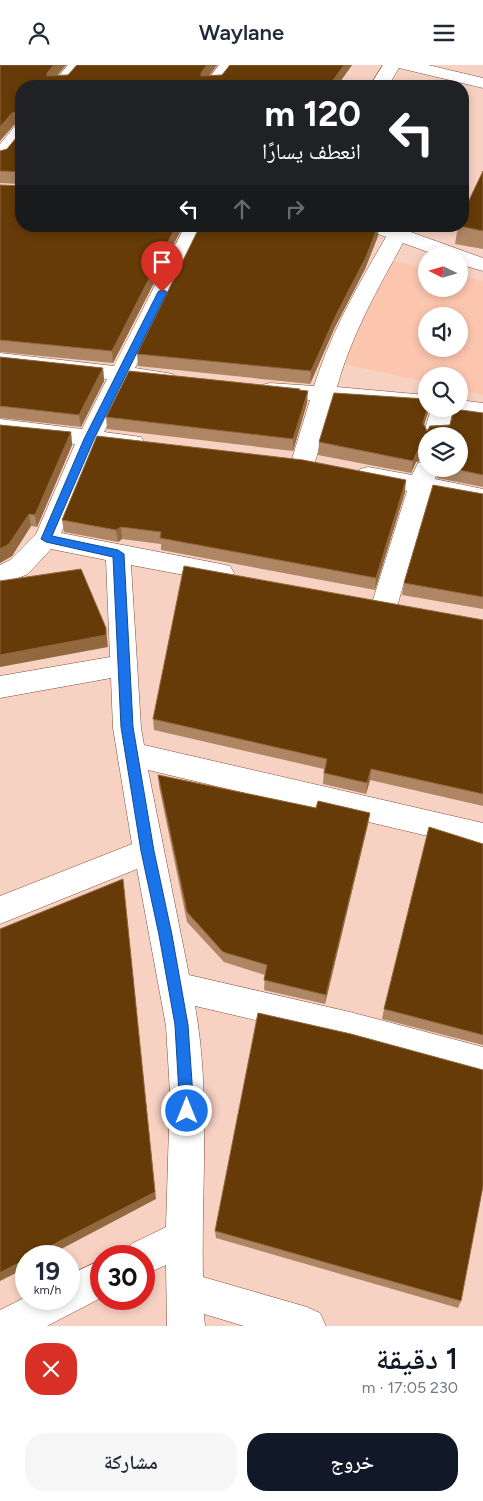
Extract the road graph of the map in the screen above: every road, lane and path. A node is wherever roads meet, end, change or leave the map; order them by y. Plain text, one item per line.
1 (77, 65) edge
2 (228, 65) edge
3 (392, 65) edge
4 (405, 65) edge
5 (64, 80) edge
6 (217, 80) edge
7 (383, 80) edge
8 (483, 83) edge
9 (15, 138) edge
10 (0, 156) edge
11 (192, 232) edge
12 (390, 232) edge
13 (397, 235) junction
14 (430, 247) edge
15 (468, 260) edge
16 (483, 265) edge
17 (0, 359) edge
18 (122, 375) junction
19 (188, 381) edge
20 (253, 388) edge
21 (324, 393) junction
22 (418, 401) edge
23 (468, 409) edge
24 (483, 411) edge
25 (0, 427) edge
26 (89, 439) junction
27 (157, 446) edge
28 (303, 462) edge
29 (349, 471) edge
30 (418, 477) edge
31 (424, 477) edge
32 (483, 497) edge
33 (46, 539) junction
34 (118, 554) junction
35 (0, 576) edge
36 (242, 577) edge
37 (385, 603) edge
38 (124, 665) junction
39 (0, 687) edge
40 (131, 754) junction
41 (483, 835) edge
42 (148, 851) junction
43 (0, 910) edge
44 (175, 987) junction
45 (483, 1063) edge
46 (184, 1237) junction
47 (155, 1252) edge
48 (185, 1290) junction
49 (39, 1310) edge
50 (7, 1326) edge
51 (186, 1326) edge
52 (308, 1326) edge

1 - 5 street
2 - 6 street
3 - 7 street
4 - 8 street
9 - 10 street
11 - 18 street
12 - 13 street
13 - 14 street
13 - 21 street
15 - 16 street
17 - 18 street
18 - 19 street
18 - 26 street
20 - 21 street
21 - 22 street
21 - 28 street
23 - 24 street
25 - 26 street
26 - 27 street
26 - 33 street
29 - 30 street
31 - 32 street
31 - 37 street
33 - 34 street
33 - 35 street
34 - 36 street
34 - 38 street
38 - 39 street
38 - 40 street
40 - 41 street
40 - 42 street
42 - 43 street
42 - 44 street
44 - 45 street
44 - 46 street
46 - 47 street
46 - 48 street
48 - 51 street
48 - 52 street
49 - 50 street

